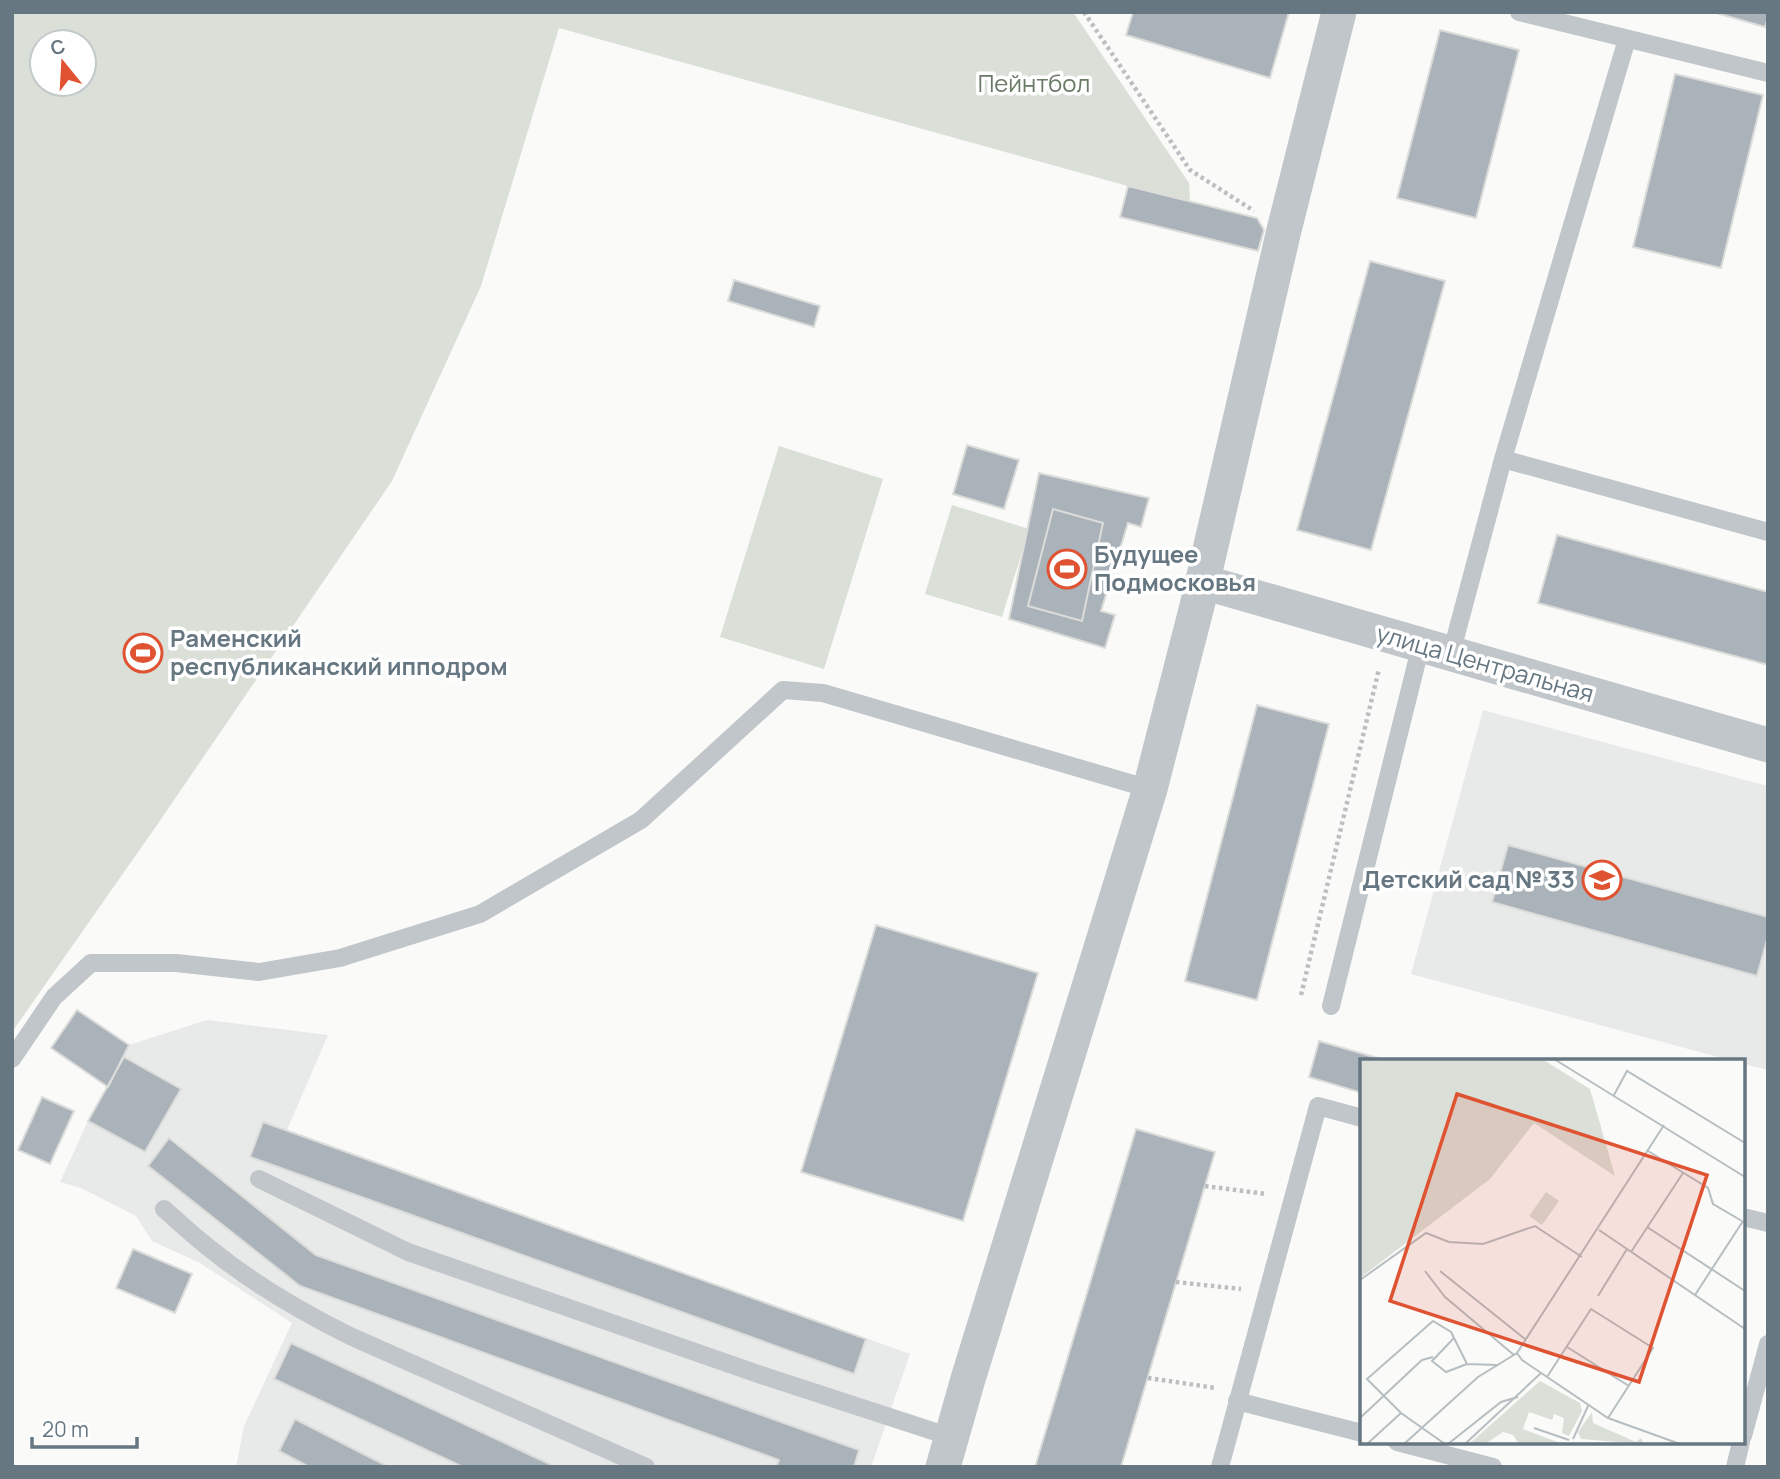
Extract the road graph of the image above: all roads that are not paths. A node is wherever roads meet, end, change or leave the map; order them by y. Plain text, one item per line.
1 (1339, 12) edge
2 (1519, 12) edge
3 (1627, 39) junction
4 (1768, 73) edge
5 (1503, 459) junction
6 (1768, 532) edge
7 (1203, 583) junction
8 (1436, 649) junction
9 (1768, 745) edge
10 (1150, 789) junction
11 (1331, 1006) dead end
12 (12, 1059) edge
13 (1360, 1117) edge
14 (259, 1179) dead end
15 (164, 1209) dead end
16 (1745, 1217) edge
17 (1768, 1223) edge
18 (1768, 1344) edge
19 (1237, 1401) junction
20 (1745, 1429) edge
21 (1360, 1432) edge
22 (1405, 1444) edge
23 (1741, 1444) edge
24 (947, 1452) edge
25 (646, 1467) edge
26 (1220, 1467) edge
27 (1493, 1467) edge
28 (1735, 1467) edge

1 - 7 street
2 - 3 lane
3 - 4 lane
3 - 5 lane
5 - 6 lane
5 - 8 lane
7 - 8 street, улица Центральная
7 - 10 street
8 - 9 street, улица Центральная
8 - 11 lane
10 - 12 lane
10 - 24 street
13 - 19 lane
14 - 24 lane
15 - 25 lane
16 - 17 lane
18 - 20 lane
19 - 21 lane
19 - 26 lane
22 - 27 lane
23 - 28 lane

